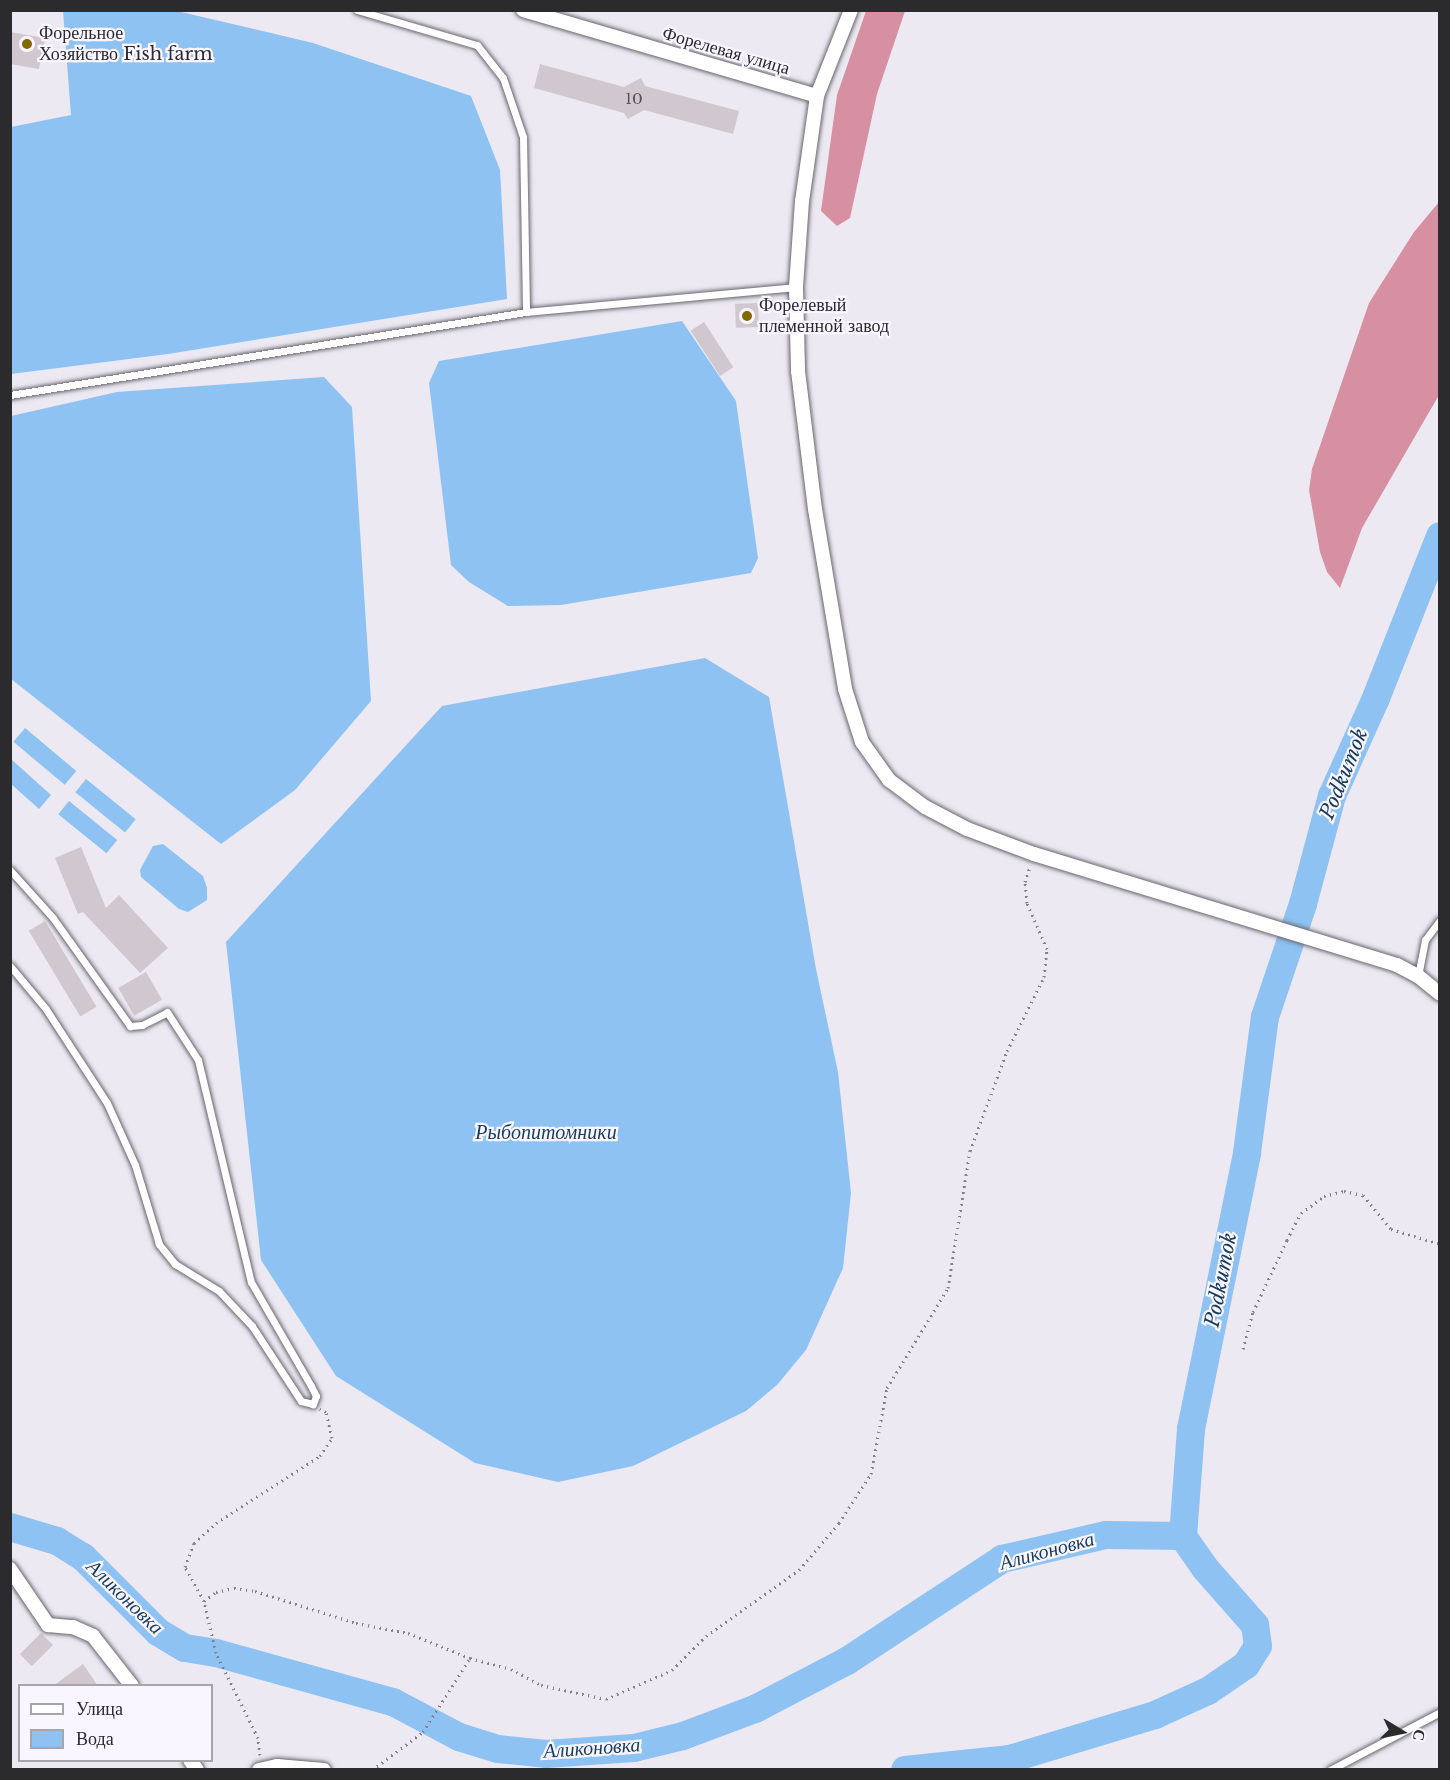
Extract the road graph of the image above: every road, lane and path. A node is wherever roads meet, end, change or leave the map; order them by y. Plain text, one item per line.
1 (357, 10) edge
2 (523, 10) edge
3 (851, 10) edge
4 (817, 96) junction
5 (796, 287) junction
6 (526, 312) junction
7 (10, 395) edge
8 (1034, 854) junction
9 (10, 870) edge
10 (1440, 920) edge
11 (10, 966) edge
12 (1418, 976) junction
13 (1440, 994) edge
14 (1440, 1244) edge
15 (1243, 1349) dead end
16 (313, 1404) junction
17 (10, 1569) edge
18 (204, 1601) junction
19 (470, 1658) junction
20 (130, 1684) edge
21 (1440, 1712) edge
22 (261, 1769) edge
23 (324, 1770) edge
24 (372, 1770) edge
25 (1330, 1770) edge

1 - 6 lane
2 - 4 street, Форелевая улица
3 - 4 street
4 - 5 street
5 - 6 lane
5 - 8 street
6 - 7 lane
8 - 12 street
8 - 19 path
9 - 16 lane
10 - 12 lane
11 - 16 lane
12 - 13 street
14 - 15 path
16 - 18 path
17 - 20 street
18 - 19 path
18 - 22 path
19 - 24 path
21 - 25 lane
22 - 23 street

